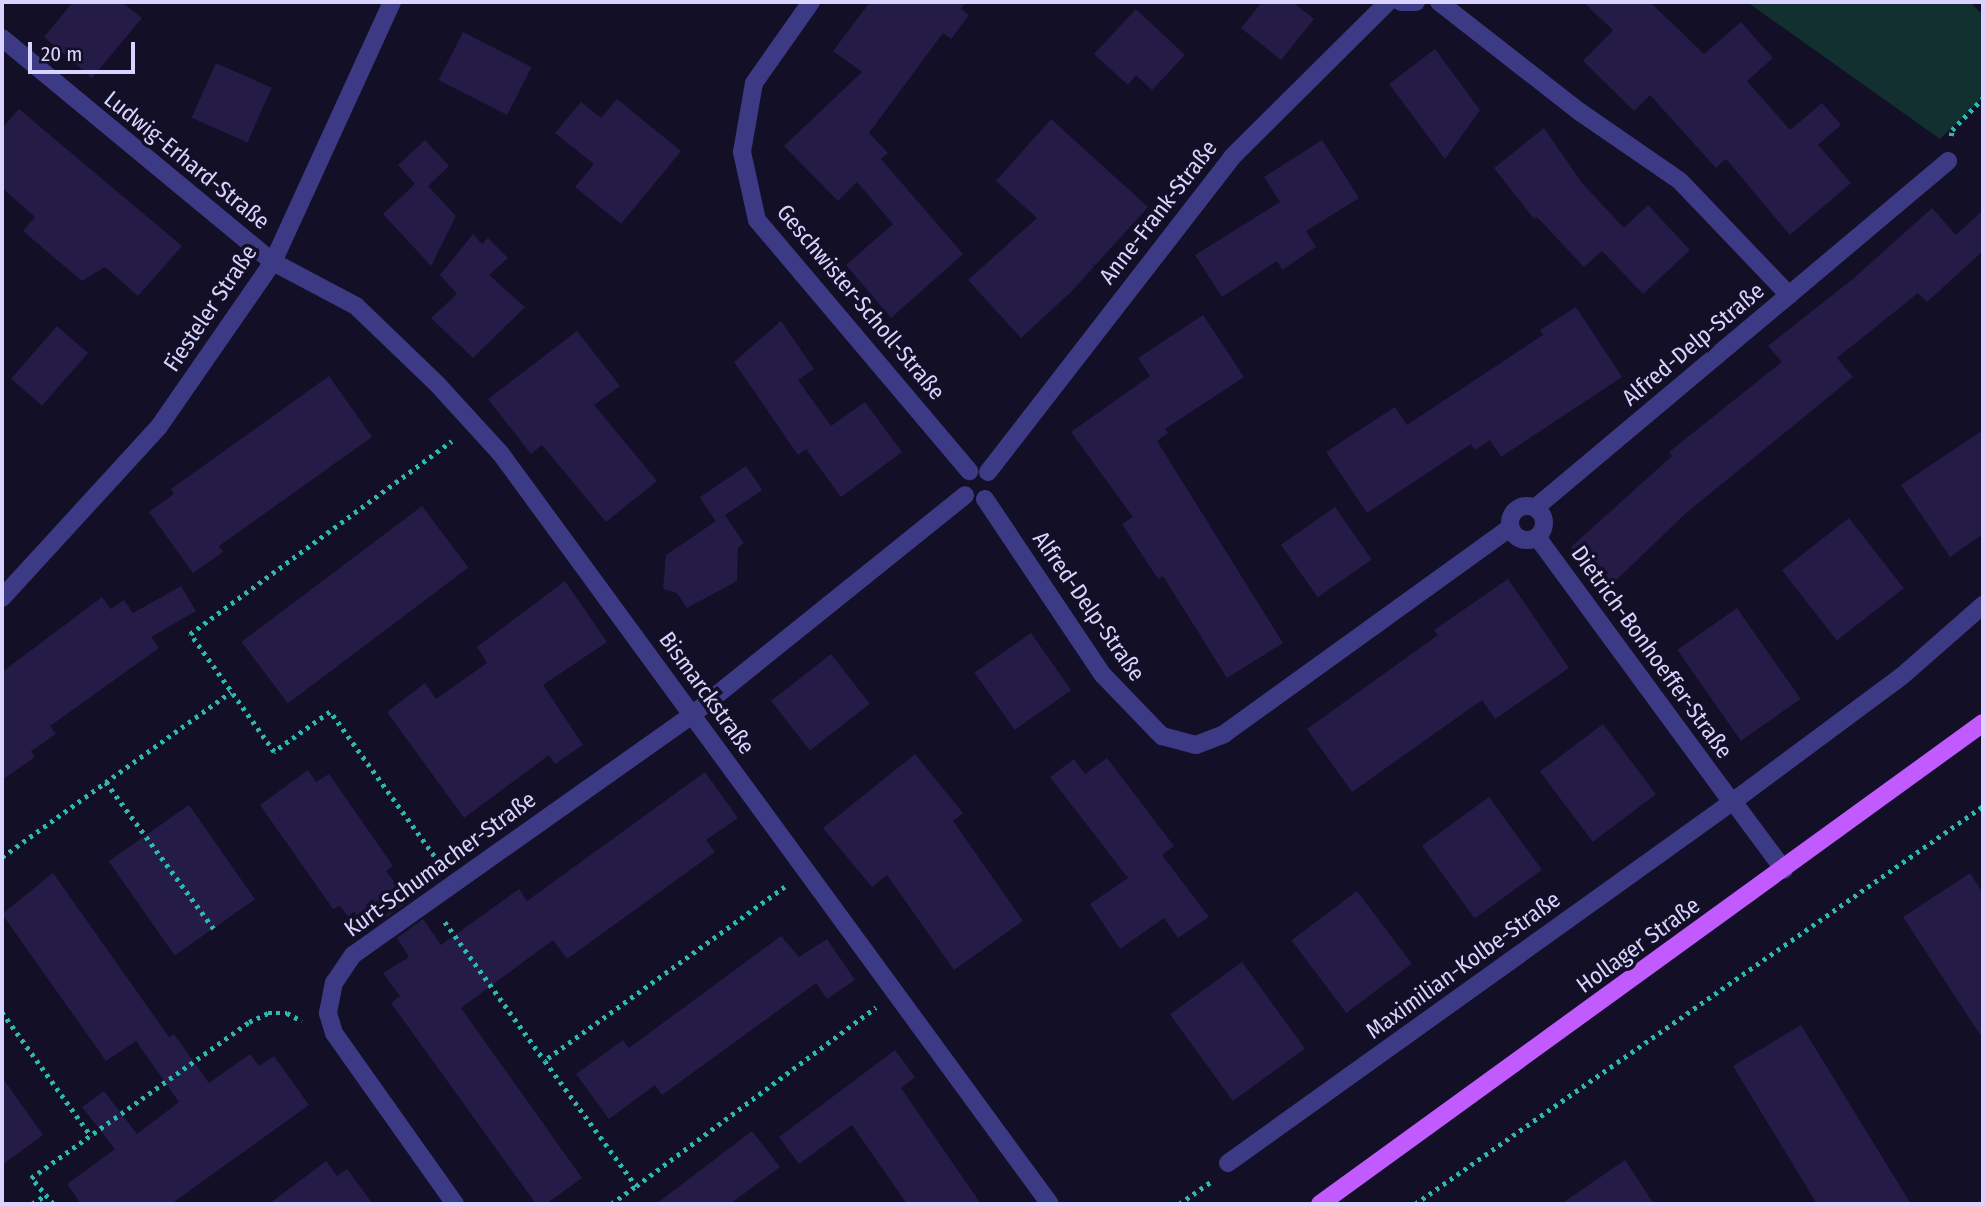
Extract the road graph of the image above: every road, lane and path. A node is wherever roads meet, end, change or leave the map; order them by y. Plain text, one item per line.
1 (392, 2) edge
2 (811, 2) edge
3 (1388, 2) edge
4 (1401, 2) edge
5 (1416, 2) edge
6 (1439, 2) edge
7 (3, 42) edge
8 (1983, 98) edge
9 (1948, 161) joint
10 (273, 262) junction
11 (1789, 295) junction
12 (475, 425) junction
13 (978, 471) junction
14 (965, 495) junction
15 (985, 499) junction
16 (1535, 508) junction
17 (1510, 528) junction
18 (1537, 537) junction
19 (2, 598) edge
20 (1983, 605) edge
21 (231, 692) junction
22 (693, 714) junction
23 (1983, 723) edge
24 (106, 782) junction
25 (1732, 802) junction
26 (1983, 806) edge
27 (2, 857) edge
28 (1784, 870) junction
29 (806, 871) junction
30 (454, 884) junction
31 (429, 901) junction
32 (214, 929) dead end
33 (895, 994) junction
34 (2, 1012) edge
35 (334, 1033) junction
36 (545, 1061) junction
37 (91, 1136) junction
38 (1228, 1163) joint
39 (636, 1185) junction
40 (46, 1195) junction
41 (32, 1204) edge
42 (53, 1204) edge
43 (455, 1204) edge
44 (611, 1204) edge
45 (1051, 1204) edge
46 (1179, 1204) edge
47 (1320, 1204) edge
48 (1415, 1204) edge

1 - 10 street, Fiesteler Straße
2 - 13 street, Geschwister-Scholl-Straße
3 - 13 street, Anne-Frank-Straße
4 - 5 street
6 - 11 street, Alfred-Delp-Straße
7 - 10 street, Ludwig-Erhard-Straße
8 - 9 path
9 - 11 street
10 - 12 street, Bismarckstraße
10 - 19 street, Fiesteler Straße
11 - 16 street, Alfred-Delp-Straße
12 - 21 path
12 - 22 street, Bismarckstraße
13 - 14 street, Anne-Frank-Straße
13 - 15 street
14 - 15 street
14 - 22 street
15 - 17 street, Alfred-Delp-Straße
16 - 17 street, Alfred-Delp-Straße
16 - 18 street
17 - 18 street
18 - 25 street, Dietrich-Bonhoeffer-Straße
20 - 25 street, Maximilian-Kolbe-Straße
21 - 24 path
21 - 30 path
22 - 29 street, Bismarckstraße
22 - 30 street, Kurt-Schumacher-Straße
23 - 28 main road, Hollager Straße
24 - 27 path
24 - 32 path
25 - 28 street, Dietrich-Bonhoeffer-Straße
25 - 38 street, Maximilian-Kolbe-Straße
26 - 48 path
28 - 47 main road, Hollager Straße
29 - 33 street, Bismarckstraße
29 - 36 path
30 - 31 street, Kurt-Schumacher-Straße
31 - 35 street, Kurt-Schumacher-Straße
31 - 36 path
33 - 39 path
33 - 45 street, Bismarckstraße
34 - 37 path
35 - 37 path
35 - 43 street, Kurt-Schumacher-Straße
36 - 39 path
37 - 40 path
38 - 46 path
39 - 44 path
40 - 41 path
40 - 42 path

